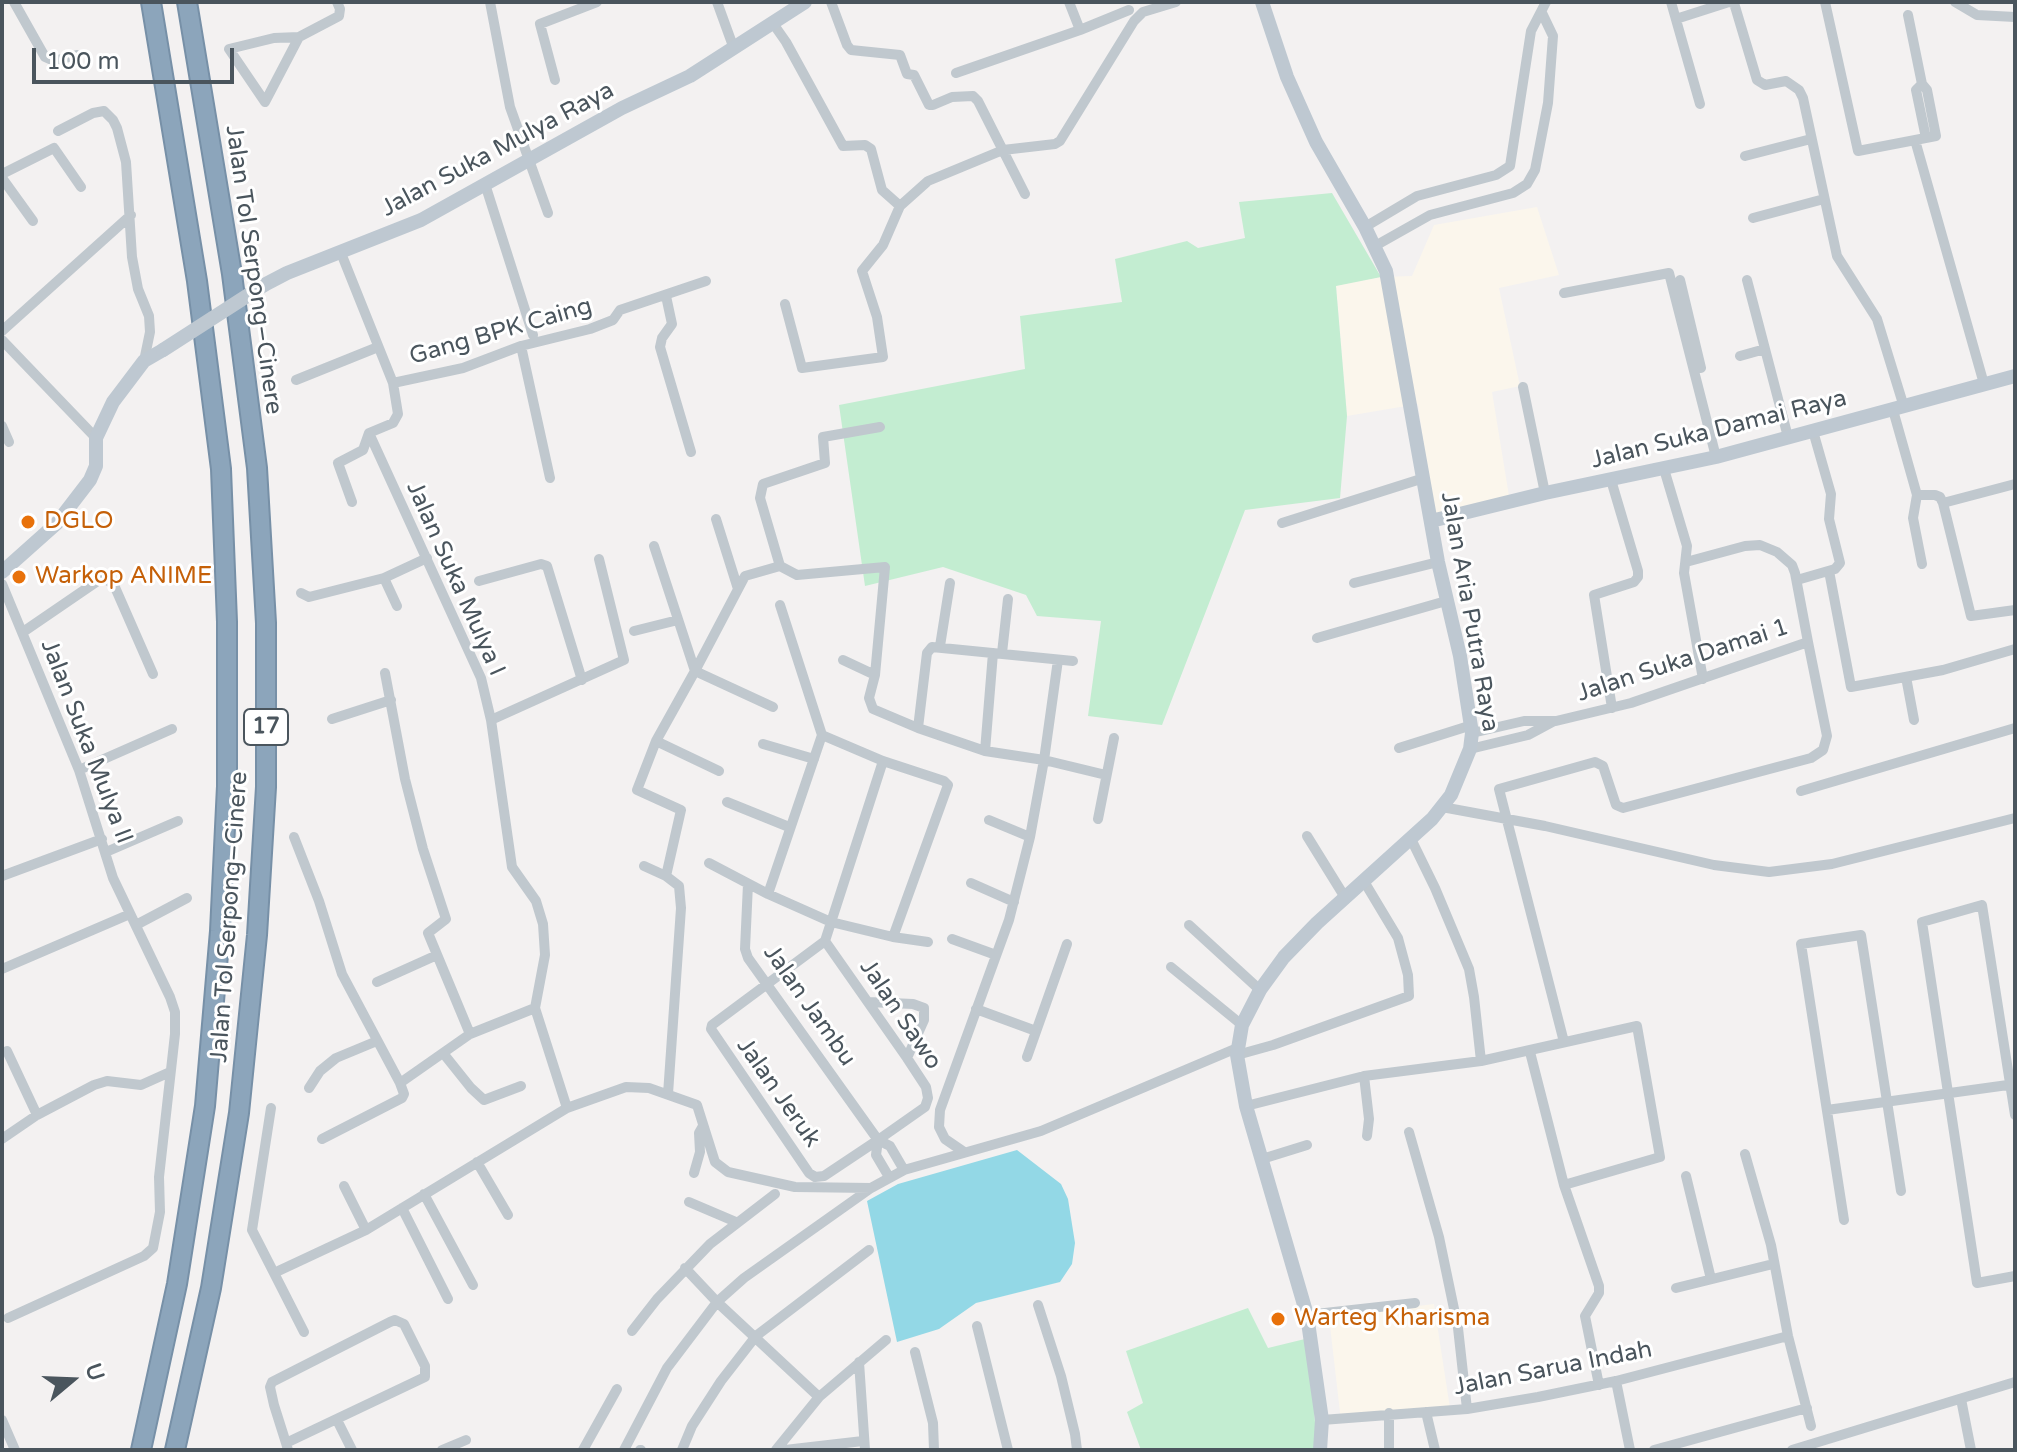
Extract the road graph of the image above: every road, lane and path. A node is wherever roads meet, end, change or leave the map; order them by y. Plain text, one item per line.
1 (14, 2) edge
2 (151, 2) edge
3 (187, 2) edge
4 (337, 2) edge
5 (490, 2) edge
6 (597, 2) edge
7 (717, 2) edge
8 (805, 2) edge
9 (831, 2) edge
10 (1069, 2) edge
11 (1176, 2) edge
12 (1262, 2) edge
13 (1671, 2) edge
14 (1825, 2) edge
15 (1960, 3) edge
16 (1544, 7) edge
17 (1129, 10) dead end
18 (1908, 15) dead end
19 (2015, 17) edge
20 (1676, 19) junction
21 (772, 22) junction
22 (1080, 30) junction
23 (299, 37) junction
24 (733, 46) junction
25 (77, 55) dead end
26 (956, 73) dead end
27 (555, 80) dead end
28 (1700, 104) dead end
29 (58, 131) dead end
30 (1925, 138) junction
31 (1811, 139) junction
32 (1003, 150) junction
33 (1745, 156) dead end
34 (529, 159) junction
35 (2, 176) edge
36 (485, 184) junction
37 (1461, 184) junction
38 (81, 187) dead end
39 (1025, 194) dead end
40 (1824, 199) junction
41 (1469, 205) junction
42 (900, 206) junction
43 (548, 213) dead end
44 (131, 215) junction
45 (1753, 218) dead end
46 (33, 221) dead end
47 (1365, 227) junction
48 (1375, 246) junction
49 (341, 253) junction
50 (1680, 280) dead end
51 (1747, 280) dead end
52 (706, 281) dead end
53 (1564, 293) dead end
54 (666, 296) junction
55 (785, 304) dead end
56 (2, 331) edge
57 (533, 335) dead end
58 (2, 340) edge
59 (521, 346) junction
60 (378, 347) junction
61 (1765, 349) junction
62 (1740, 356) dead end
63 (144, 361) junction
64 (2015, 376) edge
65 (296, 380) dead end
66 (393, 383) junction
67 (1984, 384) junction
68 (1523, 387) dead end
69 (1898, 408) junction
70 (2, 426) edge
71 (880, 427) dead end
72 (1813, 431) junction
73 (369, 433) junction
74 (1788, 437) junction
75 (96, 438) junction
76 (9, 442) dead end
77 (691, 452) dead end
78 (1719, 456) junction
79 (1664, 469) junction
80 (550, 478) dead end
81 (1424, 478) junction
82 (1611, 480) junction
83 (2015, 484) edge
84 (1545, 493) junction
85 (1917, 495) junction
86 (352, 502) dead end
87 (1943, 503) junction
88 (716, 519) dead end
89 (1431, 521) junction
90 (1282, 523) dead end
91 (654, 546) dead end
92 (427, 558) junction
93 (599, 559) dead end
94 (1438, 562) junction
95 (1686, 562) junction
96 (1922, 564) dead end
97 (780, 566) junction
98 (1829, 571) junction
99 (2, 572) edge
100 (384, 578) junction
101 (1797, 580) junction
102 (479, 581) dead end
103 (950, 583) dead end
104 (1354, 583) dead end
105 (2, 584) edge
106 (738, 589) junction
107 (301, 593) dead end
108 (1008, 599) dead end
109 (1446, 601) junction
110 (780, 605) dead end
111 (397, 606) dead end
112 (2015, 610) edge
113 (678, 620) junction
114 (634, 631) dead end
115 (23, 632) junction
116 (1317, 638) dead end
117 (1808, 642) junction
118 (940, 646) junction
119 (2015, 649) edge
120 (998, 653) junction
121 (843, 660) dead end
122 (1058, 660) junction
123 (1073, 661) dead end
124 (695, 671) junction
125 (385, 673) dead end
126 (153, 674) dead end
127 (875, 675) junction
128 (1906, 677) junction
129 (1703, 679) junction
130 (582, 680) junction
131 (391, 700) junction
132 (773, 707) dead end
133 (1612, 708) junction
134 (332, 719) dead end
135 (491, 720) junction
136 (1914, 720) dead end
137 (1556, 721) junction
138 (918, 728) junction
139 (2015, 728) edge
140 (172, 729) dead end
141 (1472, 729) junction
142 (822, 735) junction
143 (1114, 738) dead end
144 (656, 741) junction
145 (763, 744) dead end
146 (1399, 748) dead end
147 (1470, 749) junction
148 (985, 751) junction
149 (814, 759) junction
150 (1044, 760) junction
151 (883, 761) junction
152 (79, 770) junction
153 (719, 771) dead end
154 (1106, 775) junction
155 (1801, 791) dead end
156 (727, 802) dead end
157 (1442, 807) junction
158 (2015, 818) edge
159 (1098, 819) dead end
160 (1508, 819) junction
161 (989, 820) dead end
162 (178, 821) dead end
163 (789, 827) junction
164 (1307, 836) dead end
165 (294, 837) dead end
166 (1030, 837) junction
167 (102, 839) junction
168 (1411, 839) junction
169 (106, 852) junction
170 (709, 863) dead end
171 (644, 866) dead end
172 (2, 876) edge
173 (666, 876) junction
174 (971, 883) dead end
175 (1365, 883) junction
176 (748, 884) junction
177 (768, 894) junction
178 (187, 898) dead end
179 (1346, 899) junction
180 (1014, 902) junction
181 (130, 914) junction
182 (831, 922) junction
183 (136, 925) junction
184 (1189, 925) dead end
185 (893, 937) junction
186 (952, 939) dead end
187 (825, 941) junction
188 (928, 942) dead end
189 (1067, 944) dead end
190 (437, 955) junction
191 (996, 955) junction
192 (1171, 967) dead end
193 (2, 969) edge
194 (377, 982) dead end
195 (768, 985) junction
196 (1260, 990) junction
197 (868, 1002) junction
198 (535, 1008) junction
199 (976, 1009) junction
200 (1242, 1025) junction
201 (1036, 1031) junction
202 (470, 1034) junction
203 (377, 1041) junction
204 (1564, 1042) junction
205 (7, 1051) dead end
206 (1237, 1051) junction
207 (1530, 1052) junction
208 (443, 1053) junction
209 (1027, 1057) dead end
210 (907, 1058) junction
211 (1481, 1061) junction
212 (170, 1072) junction
213 (1364, 1076) junction
214 (400, 1083) junction
215 (2013, 1084) edge
216 (521, 1086) dead end
217 (309, 1088) dead end
218 (1948, 1093) junction
219 (668, 1094) junction
220 (1887, 1102) junction
221 (1246, 1106) junction
222 (271, 1108) dead end
223 (567, 1108) junction
224 (1827, 1110) junction
225 (37, 1115) junction
226 (2015, 1115) edge
227 (703, 1126) junction
228 (1409, 1132) dead end
229 (1367, 1136) dead end
230 (2, 1139) edge
231 (322, 1139) dead end
232 (878, 1140) junction
233 (1307, 1145) dead end
234 (964, 1152) junction
235 (1745, 1154) dead end
236 (1262, 1159) junction
237 (477, 1162) junction
238 (904, 1170) junction
239 (694, 1173) dead end
240 (1686, 1176) dead end
241 (889, 1177) junction
242 (1564, 1185) junction
243 (344, 1186) dead end
244 (871, 1188) junction
245 (1901, 1191) dead end
246 (424, 1194) junction
247 (775, 1194) dead end
248 (689, 1202) dead end
249 (402, 1208) junction
250 (508, 1215) dead end
251 (1844, 1220) dead end
252 (736, 1222) junction
253 (366, 1230) junction
254 (869, 1250) dead end
255 (1773, 1264) junction
256 (685, 1268) junction
257 (274, 1273) junction
258 (2015, 1276) edge
259 (1711, 1279) junction
260 (473, 1285) dead end
261 (1676, 1288) dead end
262 (448, 1299) dead end
263 (717, 1302) junction
264 (1415, 1303) dead end
265 (1038, 1305) dead end
266 (1307, 1315) junction
267 (8, 1318) dead end
268 (977, 1326) dead end
269 (632, 1331) dead end
270 (304, 1332) dead end
271 (756, 1336) junction
272 (1788, 1336) junction
273 (886, 1340) dead end
274 (915, 1352) dead end
275 (859, 1362) junction
276 (1616, 1381) junction
277 (2015, 1382) edge
278 (1599, 1385) junction
279 (617, 1389) dead end
280 (819, 1397) junction
281 (1961, 1399) junction
282 (1807, 1408) junction
283 (1467, 1409) junction
284 (1426, 1412) junction
285 (1389, 1413) junction
286 (2, 1420) edge
287 (337, 1420) junction
288 (1322, 1420) junction
289 (1811, 1426) dead end
290 (466, 1440) dead end
291 (864, 1445) edge
292 (287, 1447) edge
293 (15, 1450) edge
294 (141, 1450) edge
295 (175, 1450) edge
296 (352, 1450) edge
297 (442, 1450) edge
298 (583, 1450) edge
299 (624, 1450) edge
300 (682, 1450) edge
301 (776, 1450) edge
302 (785, 1450) edge
303 (934, 1450) edge
304 (1008, 1450) edge
305 (1077, 1450) edge
306 (1320, 1450) edge
307 (1389, 1450) edge
308 (1435, 1450) edge
309 (1630, 1450) edge
310 (1654, 1450) edge
311 (1792, 1450) edge
312 (1971, 1450) edge

1 - 25 street
2 - 294 highway, Jalan Tol Serpong–Cinere / 17
3 - 295 highway, Jalan Tol Serpong–Cinere / 17
4 - 23 street
5 - 34 street
6 - 27 street
7 - 24 street
8 - 21 street, Jalan Suka Mulya Raya
9 - 32 street
10 - 22 street
11 - 32 street
12 - 47 street, Jalan Aria Putra Raya
13 - 20 street
14 - 30 street
15 - 19 street
16 - 37 street
16 - 41 street
17 - 22 street
18 - 30 street
20 - 28 street
20 - 31 street
21 - 24 street, Jalan Suka Mulya Raya
21 - 42 street
22 - 26 street
23 - 23 street
24 - 34 street, Jalan Suka Mulya Raya
29 - 44 street
30 - 67 street
31 - 33 street
31 - 40 street
32 - 39 street
32 - 42 street
34 - 36 street, Jalan Suka Mulya Raya
34 - 43 street
35 - 38 street
35 - 46 street
36 - 49 street, Jalan Suka Mulya Raya
36 - 57 street
37 - 41 street
37 - 47 street
40 - 45 street
40 - 69 street
41 - 48 street
42 - 55 street
44 - 56 street
44 - 63 street
47 - 48 street, Jalan Aria Putra Raya
48 - 81 street, Jalan Aria Putra Raya
49 - 60 street
49 - 63 street, Jalan Suka Mulya Raya, bridge
50 - 78 street
51 - 61 street
52 - 54 street, Gang BPK Caing
53 - 78 street
54 - 59 street, Gang BPK Caing
54 - 77 street
58 - 75 street
59 - 66 street, Gang BPK Caing
59 - 80 street
60 - 65 street
60 - 66 street
61 - 62 street
61 - 74 street
63 - 75 street, Jalan Suka Mulya Raya
64 - 67 street, Jalan Suka Damai Raya
66 - 73 street
67 - 69 street, Jalan Suka Damai Raya
68 - 84 street
69 - 72 street, Jalan Suka Damai Raya
69 - 85 street
70 - 76 street
71 - 97 street
72 - 74 street, Jalan Suka Damai Raya
72 - 98 street
73 - 86 street
73 - 92 street, Jalan Suka Mulya I
74 - 78 street, Jalan Suka Damai Raya
75 - 99 street, Jalan Suka Mulya Raya
78 - 79 street, Jalan Suka Damai Raya
79 - 82 street, Jalan Suka Damai Raya
79 - 95 street
81 - 89 street, Jalan Aria Putra Raya
81 - 90 street
82 - 84 street, Jalan Suka Damai Raya
82 - 133 street
83 - 87 street
84 - 89 street, Jalan Suka Damai Raya
85 - 87 street
85 - 96 street
87 - 112 street
88 - 106 street
89 - 94 street, Jalan Aria Putra Raya
91 - 113 street
92 - 100 street
92 - 135 street, Jalan Suka Mulya I
93 - 130 street
94 - 104 street
94 - 109 street, Jalan Aria Putra Raya
95 - 101 street
95 - 129 street
97 - 106 street
97 - 127 street
98 - 101 street
98 - 128 street
100 - 107 street
100 - 111 street
101 - 117 street, Jalan Suka Damai 1
102 - 130 street
103 - 118 street
105 - 115 street, Jalan Suka Mulya II
106 - 124 street
108 - 120 street
109 - 116 street
109 - 141 street, Jalan Aria Putra Raya
110 - 142 street
113 - 114 street
113 - 124 street
115 - 126 street
115 - 152 street, Jalan Suka Mulya II
117 - 129 street, Jalan Suka Damai 1
117 - 160 street
118 - 120 street
118 - 138 street
119 - 128 street
120 - 122 street
120 - 148 street
121 - 127 street
122 - 123 street
122 - 150 street
124 - 132 street
124 - 144 street
125 - 131 street
127 - 138 street
128 - 136 street
129 - 133 street, Jalan Suka Damai 1
130 - 135 street
131 - 134 street
131 - 190 street
133 - 137 street, Jalan Suka Damai 1
135 - 198 street, Jalan Suka Mulya I
137 - 141 street, Jalan Suka Damai 1
137 - 147 street, Jalan Suka Damai 1
138 - 148 street
139 - 155 street
140 - 152 street
141 - 146 street, Jalan Suka Damai 1
141 - 147 street, Jalan Aria Putra Raya
142 - 149 street
142 - 151 street
143 - 154 street
144 - 153 street
144 - 173 street
145 - 149 street
147 - 157 street, Jalan Aria Putra Raya
148 - 150 street
149 - 163 street
150 - 154 street
150 - 166 street
151 - 182 street
151 - 185 street
152 - 167 street, Jalan Suka Mulya II
154 - 159 street
156 - 163 street
157 - 160 street
157 - 168 street, Jalan Aria Putra Raya
158 - 160 street
160 - 204 street
161 - 166 street
162 - 169 street
163 - 177 street
164 - 179 street
165 - 203 street
166 - 180 street
167 - 169 street, Jalan Suka Mulya II
167 - 172 street
168 - 175 street, Jalan Aria Putra Raya
168 - 211 street
169 - 181 street, Jalan Suka Mulya II
170 - 176 street
171 - 173 street
173 - 219 street
174 - 180 street
175 - 179 street, Jalan Aria Putra Raya
175 - 206 street
176 - 177 street
176 - 195 street, Jalan Jambu
177 - 182 street
178 - 183 street
179 - 196 street, Jalan Aria Putra Raya
180 - 191 street
181 - 183 street, Jalan Suka Mulya II
181 - 193 street
182 - 185 street
182 - 187 street
183 - 212 street, Jalan Suka Mulya II
184 - 196 street
185 - 188 street
186 - 191 street
187 - 195 street
187 - 197 street, Jalan Sawo
189 - 201 street
190 - 194 street
190 - 202 street
191 - 199 street
192 - 200 street
195 - 232 street, Jalan Jambu
195 - 232 street, Jalan Jeruk
196 - 200 street, Jalan Aria Putra Raya
197 - 210 street, Jalan Sawo
197 - 210 street
198 - 202 street
198 - 223 street, Jalan Suka Mulya I
199 - 201 street
199 - 234 street
200 - 206 street, Jalan Aria Putra Raya
201 - 209 street
202 - 208 street
203 - 214 street
203 - 217 street
204 - 207 street
204 - 242 street
205 - 225 street
206 - 221 street, Jalan Aria Putra Raya
206 - 234 street
207 - 211 street
207 - 242 street
208 - 214 street
208 - 216 street
210 - 232 street, Jalan Sawo
211 - 213 street
212 - 225 street
212 - 267 street, Jalan Suka Mulya II
213 - 221 street
213 - 229 street
214 - 231 street
215 - 218 street
215 - 218 street
215 - 226 street
218 - 220 street
218 - 258 street
219 - 223 street
219 - 227 street
220 - 224 street
220 - 224 street
220 - 245 street
221 - 236 street, Jalan Aria Putra Raya
222 - 257 street
223 - 237 street
224 - 251 street
225 - 230 street
227 - 239 street
227 - 244 street
228 - 283 street
232 - 238 street, Jalan Jambu
232 - 241 street, Jalan Jambu
233 - 236 street
234 - 238 street
235 - 255 street
236 - 266 street, Jalan Aria Putra Raya
237 - 246 street
237 - 250 street
238 - 241 street
240 - 259 street
241 - 244 street
242 - 278 street
243 - 253 street
244 - 263 street
246 - 249 street
246 - 260 street
247 - 252 street
248 - 252 street
249 - 253 street
249 - 262 street
252 - 256 street
253 - 257 street
254 - 271 street
255 - 259 street
255 - 272 street
256 - 263 street
256 - 269 street
257 - 270 street
259 - 261 street
263 - 271 street
263 - 299 street
264 - 266 street
265 - 305 street
266 - 288 street, Jalan Aria Putra Raya
268 - 304 street
271 - 280 street
271 - 300 street
272 - 276 street, Jalan Sarua Indah
272 - 282 street
273 - 275 street
274 - 303 street
275 - 280 street
275 - 291 street
276 - 278 street, Jalan Sarua Indah
276 - 309 street
277 - 281 street
278 - 283 street, Jalan Sarua Indah
279 - 298 street
280 - 301 street
281 - 311 street
281 - 312 street
282 - 289 street
282 - 310 street
283 - 284 street, Jalan Sarua Indah
284 - 285 street, Jalan Sarua Indah
284 - 308 street
285 - 288 street, Jalan Sarua Indah
285 - 307 street
286 - 293 street
287 - 292 street
287 - 292 street
287 - 296 street
288 - 306 street, Jalan Aria Putra Raya
290 - 297 street
291 - 302 street

